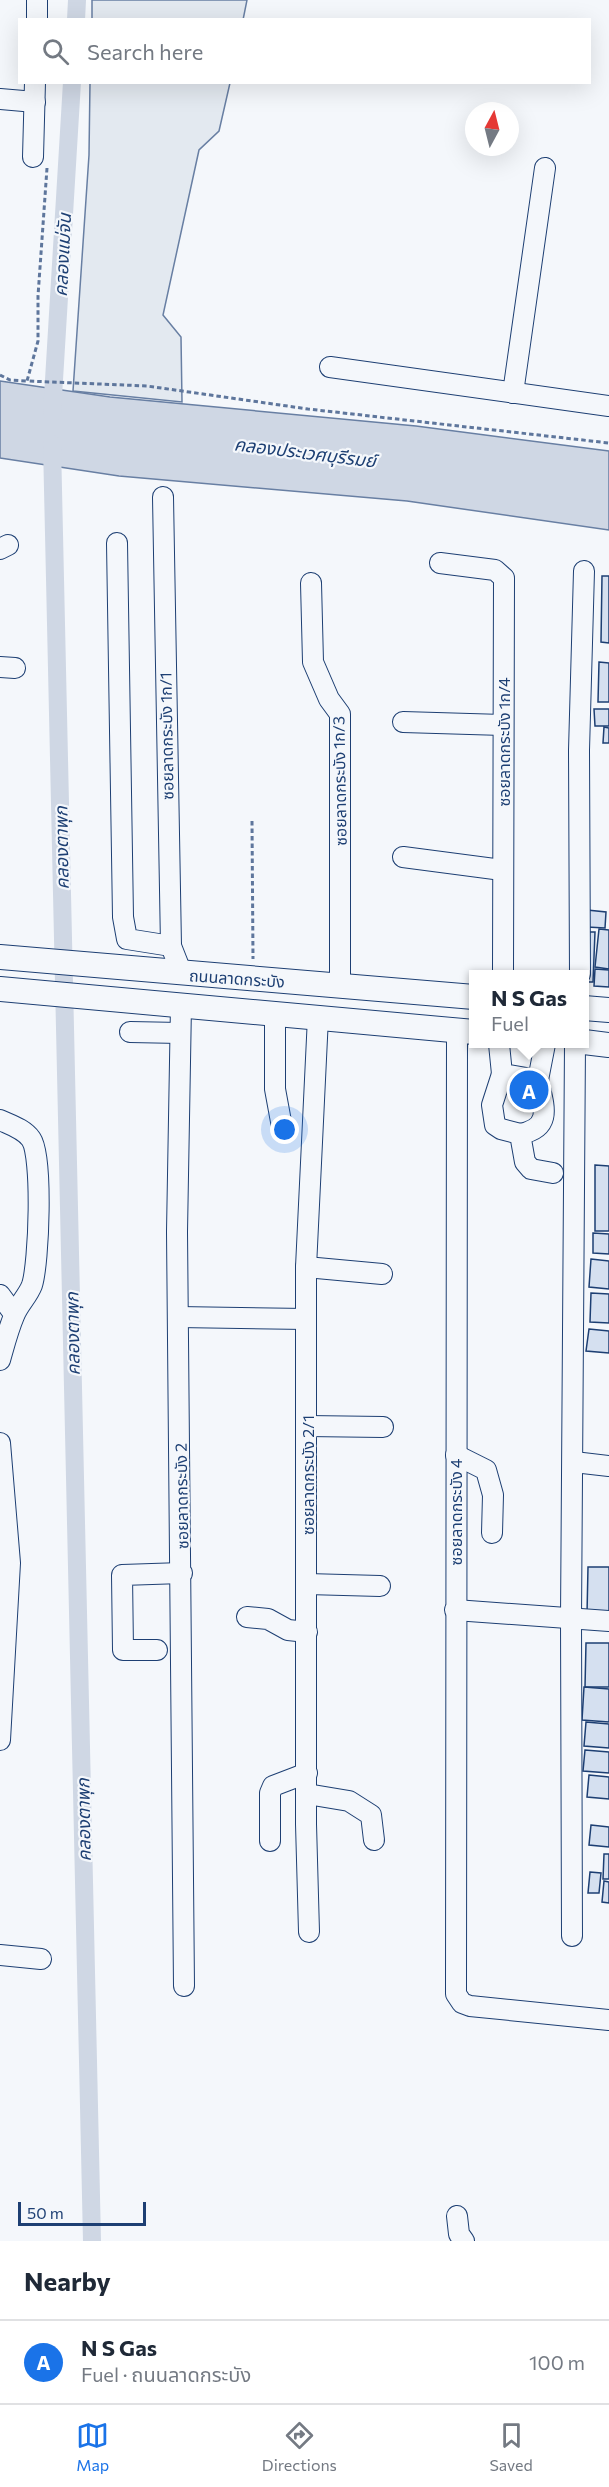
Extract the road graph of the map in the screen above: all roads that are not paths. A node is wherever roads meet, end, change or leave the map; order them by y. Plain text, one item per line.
1 (37, 0) edge
2 (37, 18) edge
3 (35, 92) edge
4 (0, 99) edge
5 (40, 159) road end
6 (545, 168) dead end
7 (330, 367) dead end
8 (513, 393) junction
9 (609, 406) edge
10 (163, 497) dead end
11 (117, 543) dead end
12 (440, 564) dead end
13 (584, 571) dead end
14 (311, 583) dead end
15 (403, 722) dead end
16 (503, 725) junction
17 (403, 857) dead end
18 (502, 870) junction
19 (171, 946) junction
20 (0, 957) edge
21 (503, 970) edge
22 (580, 970) edge
23 (172, 973) junction
24 (340, 986) junction
25 (1, 989) edge
26 (469, 997) edge
27 (181, 1005) junction
28 (589, 1008) edge
29 (609, 1010) edge
30 (275, 1013) junction
31 (318, 1017) junction
32 (465, 1031) edge
33 (130, 1032) dead end
34 (180, 1033) junction
35 (589, 1042) edge
36 (609, 1045) edge
37 (499, 1048) edge
38 (544, 1048) edge
39 (575, 1048) edge
40 (502, 1074) junction
41 (538, 1080) junction
42 (0, 1120) edge
43 (282, 1127) dead end
44 (520, 1134) junction
45 (553, 1173) dead end
46 (306, 1267) junction
47 (382, 1274) dead end
48 (0, 1295) edge
49 (14, 1314) junction
50 (178, 1317) junction
51 (306, 1319) junction
52 (0, 1360) edge
53 (307, 1426) junction
54 (383, 1427) dead end
55 (0, 1443) edge
56 (456, 1455) junction
57 (574, 1462) junction
58 (609, 1466) edge
59 (492, 1533) dead end
60 (182, 1573) junction
61 (307, 1584) junction
62 (380, 1586) dead end
63 (455, 1610) junction
64 (247, 1617) dead end
65 (571, 1618) junction
66 (609, 1621) edge
67 (307, 1632) junction
68 (156, 1650) dead end
69 (0, 1740) edge
70 (307, 1773) junction
71 (306, 1794) junction
72 (374, 1840) dead end
73 (270, 1841) dead end
74 (309, 1932) dead end
75 (572, 1936) dead end
76 (0, 1955) edge
77 (41, 1959) dead end
78 (184, 1986) dead end
79 (609, 2020) edge
80 (457, 2216) dead end
81 (464, 2241) edge

1 - 2 street
3 - 4 street
3 - 5 street
6 - 8 street
7 - 8 street
8 - 9 street
10 - 19 street, ซอยลาดกระบัง 1ก/1
11 - 19 street
12 - 16 street, ซอยลาดกระบัง 1ก/4
13 - 22 street
14 - 24 street, ซอยลาดกระบัง 1ก/3
15 - 16 street
16 - 18 street, ซอยลาดกระบัง 1ก/4
17 - 18 street
18 - 21 street, ซอยลาดกระบัง 1ก/4
19 - 23 street, ซอยลาดกระบัง 1ก/1
20 - 23 main road, ถนนลาดกระบัง
23 - 24 main road, ถนนลาดกระบัง
24 - 26 main road, ถนนลาดกระบัง
25 - 27 main road, ถนนลาดกระบัง
27 - 30 main road, ถนนลาดกระบัง
27 - 34 street, ซอยลาดกระบัง 2
28 - 29 main road
30 - 31 main road, ถนนลาดกระบัง
30 - 43 street
31 - 32 main road, ถนนลาดกระบัง
31 - 46 street, ซอยลาดกระบัง 2/1
32 - 56 street, ซอยลาดกระบัง 4
33 - 34 street
34 - 50 street, ซอยลาดกระบัง 2
35 - 36 main road
37 - 40 street
38 - 41 street
39 - 57 street
40 - 41 street
40 - 44 street
41 - 44 street
42 - 49 street
44 - 45 street
46 - 47 street
46 - 51 street, ซอยลาดกระบัง 2/1
48 - 49 street
49 - 52 street
50 - 51 street
50 - 60 street, ซอยลาดกระบัง 2
51 - 53 street, ซอยลาดกระบัง 2/1
53 - 54 street
53 - 61 street, ซอยลาดกระบัง 2/1
55 - 69 street
56 - 59 street
56 - 63 street, ซอยลาดกระบัง 4
57 - 58 street
57 - 65 street
60 - 68 street
60 - 78 street, ซอยลาดกระบัง 2
61 - 62 street
61 - 67 street, ซอยลาดกระบัง 2/1
63 - 65 street
63 - 79 street, ซอยลาดกระบัง 4
64 - 67 street
65 - 66 street
65 - 75 street
67 - 70 street, ซอยลาดกระบัง 2/1
70 - 71 street, ซอยลาดกระบัง 2/1
70 - 73 street
71 - 72 street
71 - 74 street, ซอยลาดกระบัง 2/1
76 - 77 street
80 - 81 street

